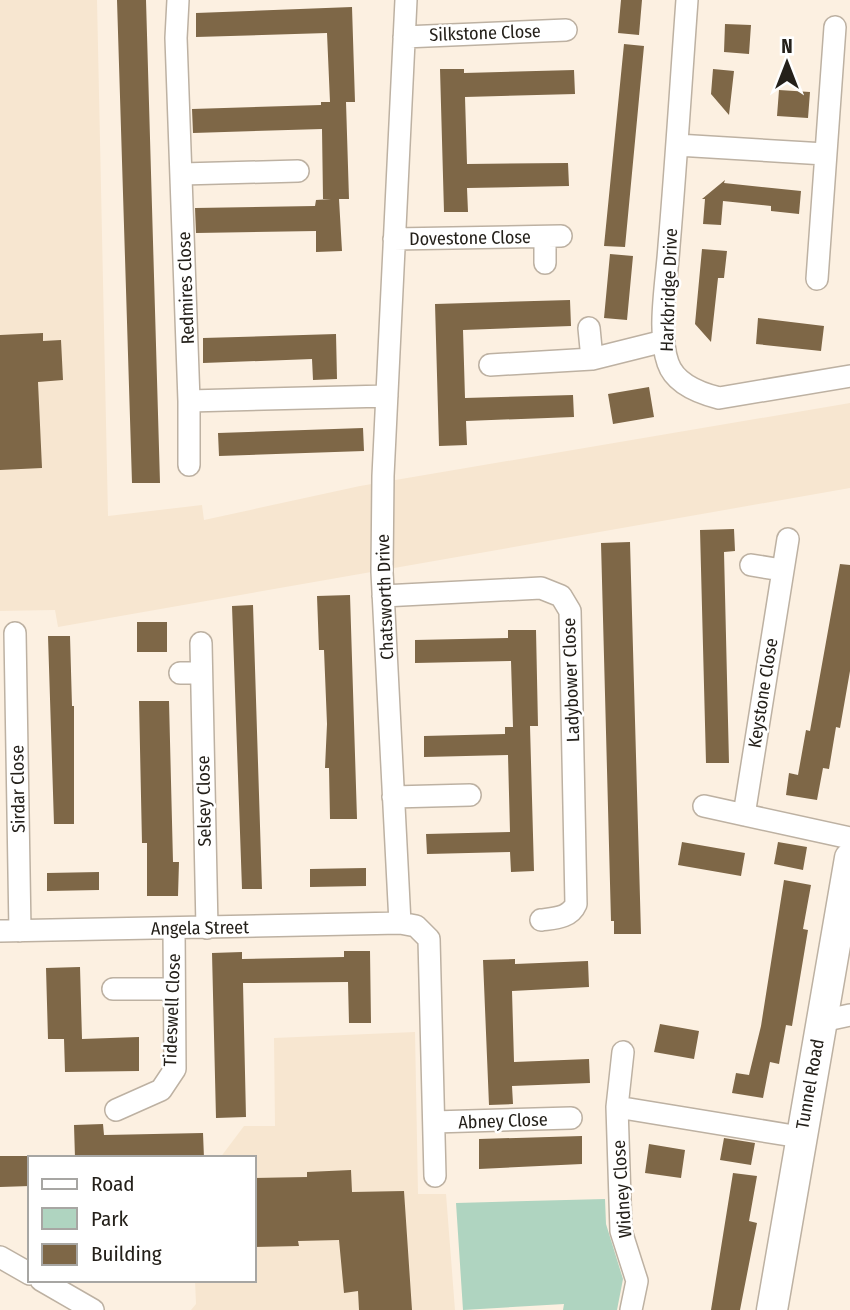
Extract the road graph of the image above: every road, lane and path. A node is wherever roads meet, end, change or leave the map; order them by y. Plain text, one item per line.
1 (178, 0) edge
2 (406, 0) edge
3 (687, 0) edge
4 (835, 27) dead end
5 (566, 30) dead end
6 (404, 37) junction
7 (677, 145) junction
8 (825, 155) junction
9 (298, 171) dead end
10 (182, 174) junction
11 (394, 239) junction
12 (545, 263) dead end
13 (817, 279) dead end
14 (589, 328) dead end
15 (664, 341) junction
16 (592, 359) junction
17 (490, 365) dead end
18 (850, 376) edge
19 (387, 396) junction
20 (189, 401) junction
21 (189, 465) dead end
22 (788, 539) dead end
23 (751, 565) dead end
24 (782, 570) junction
25 (383, 596) junction
26 (10, 643) edge
27 (201, 643) dead end
28 (470, 795) dead end
29 (393, 797) junction
30 (704, 806) dead end
31 (744, 815) junction
32 (850, 838) edge
33 (850, 858) edge
34 (541, 920) dead end
35 (400, 923) junction
36 (207, 928) junction
37 (174, 929) junction
38 (10, 931) edge
39 (113, 989) dead end
40 (174, 989) junction
41 (836, 1018) edge
42 (623, 1052) dead end
43 (617, 1107) junction
44 (116, 1110) dead end
45 (571, 1118) dead end
46 (434, 1122) junction
47 (800, 1137) junction
48 (435, 1176) dead end
49 (0, 1256) edge
50 (28, 1273) edge
51 (44, 1282) edge
52 (93, 1310) edge
53 (631, 1310) edge
54 (772, 1310) edge

1 - 10 street, Redmires Close
2 - 6 street, Chatsworth Drive
3 - 7 street, Harkbridge Drive
4 - 8 street
5 - 6 street, Silkstone Close
6 - 11 street, Chatsworth Drive
7 - 8 street
7 - 15 street, Harkbridge Drive
8 - 13 street
9 - 10 street
10 - 20 street, Redmires Close
11 - 12 street, Dovestone Close
11 - 19 street, Chatsworth Drive
14 - 16 street
15 - 16 street
15 - 18 street, Harkbridge Drive
16 - 17 street
19 - 20 street
19 - 25 street, Chatsworth Drive
20 - 21 street, Redmires Close
22 - 24 street, Keystone Close
23 - 24 street
24 - 31 street, Keystone Close
25 - 29 street, Chatsworth Drive
25 - 34 street, Ladybower Close
26 - 38 street, Sirdar Close
27 - 36 street, Selsey Close
28 - 29 street
29 - 35 street, Chatsworth Drive
30 - 31 street
31 - 32 street
33 - 41 main road, Tunnel Road
35 - 36 street, Angela Street
35 - 46 street
36 - 37 street, Angela Street
37 - 38 street, Angela Street
37 - 40 street, Tideswell Close
39 - 40 street
40 - 44 street, Tideswell Close
41 - 47 main road, Tunnel Road
42 - 43 street, Widney Close
43 - 47 street
43 - 53 street, Widney Close
45 - 46 street, Abney Close
46 - 48 street
47 - 54 main road, Tunnel Road
49 - 50 street
51 - 52 street

